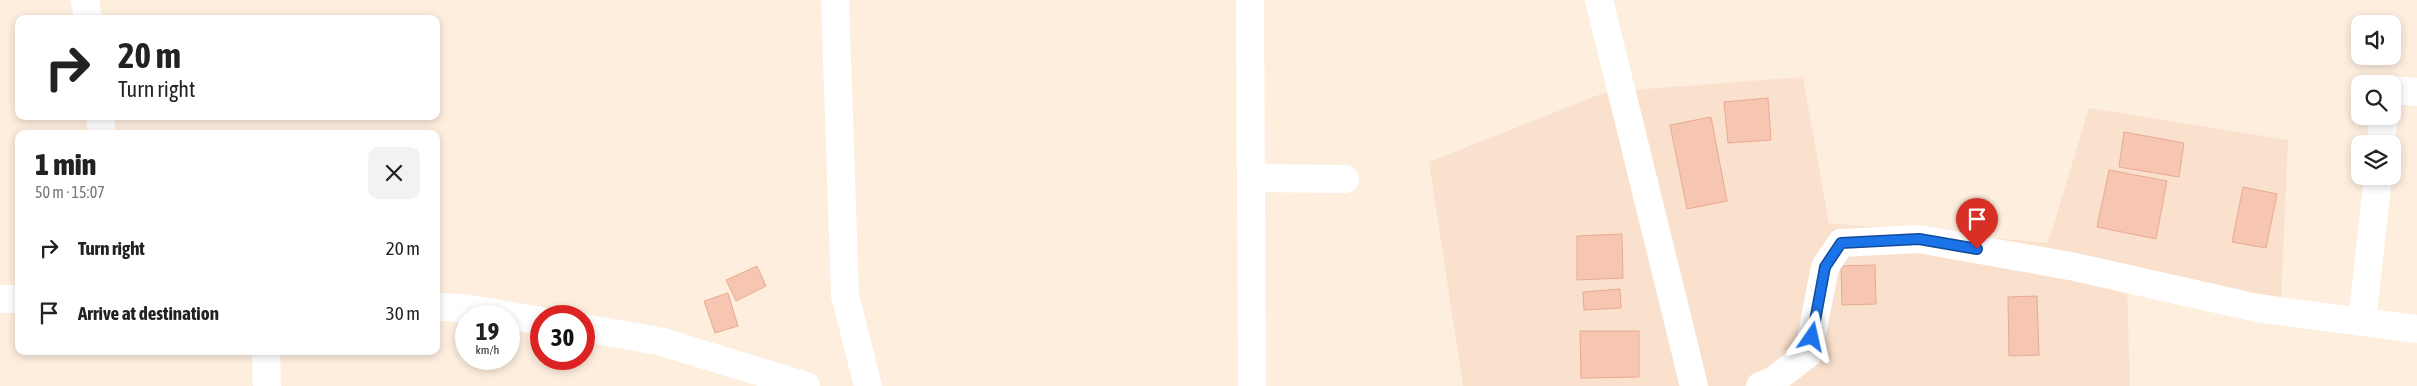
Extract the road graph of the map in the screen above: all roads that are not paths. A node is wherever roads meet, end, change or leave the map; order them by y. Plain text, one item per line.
1 (85, 0) edge
2 (835, 0) edge
3 (1250, 0) edge
4 (1599, 0) edge
5 (87, 15) edge
6 (2401, 91) edge
7 (2417, 92) edge
8 (1251, 178) junction
9 (1345, 179) dead end
10 (2377, 185) edge
11 (0, 298) edge
12 (15, 299) edge
13 (440, 307) edge
14 (530, 319) edge
15 (2362, 322) junction
16 (2417, 329) edge
17 (595, 330) edge
18 (266, 355) edge
19 (267, 386) edge
20 (806, 386) edge
21 (868, 386) edge
22 (1252, 386) edge
23 (1694, 386) edge
24 (1760, 386) edge

1 - 5 street
2 - 21 street
3 - 8 street
4 - 23 street
6 - 7 street
8 - 9 street
8 - 22 street
10 - 15 street
11 - 12 street
13 - 14 street
15 - 16 street
15 - 24 street
17 - 20 street
18 - 19 street

